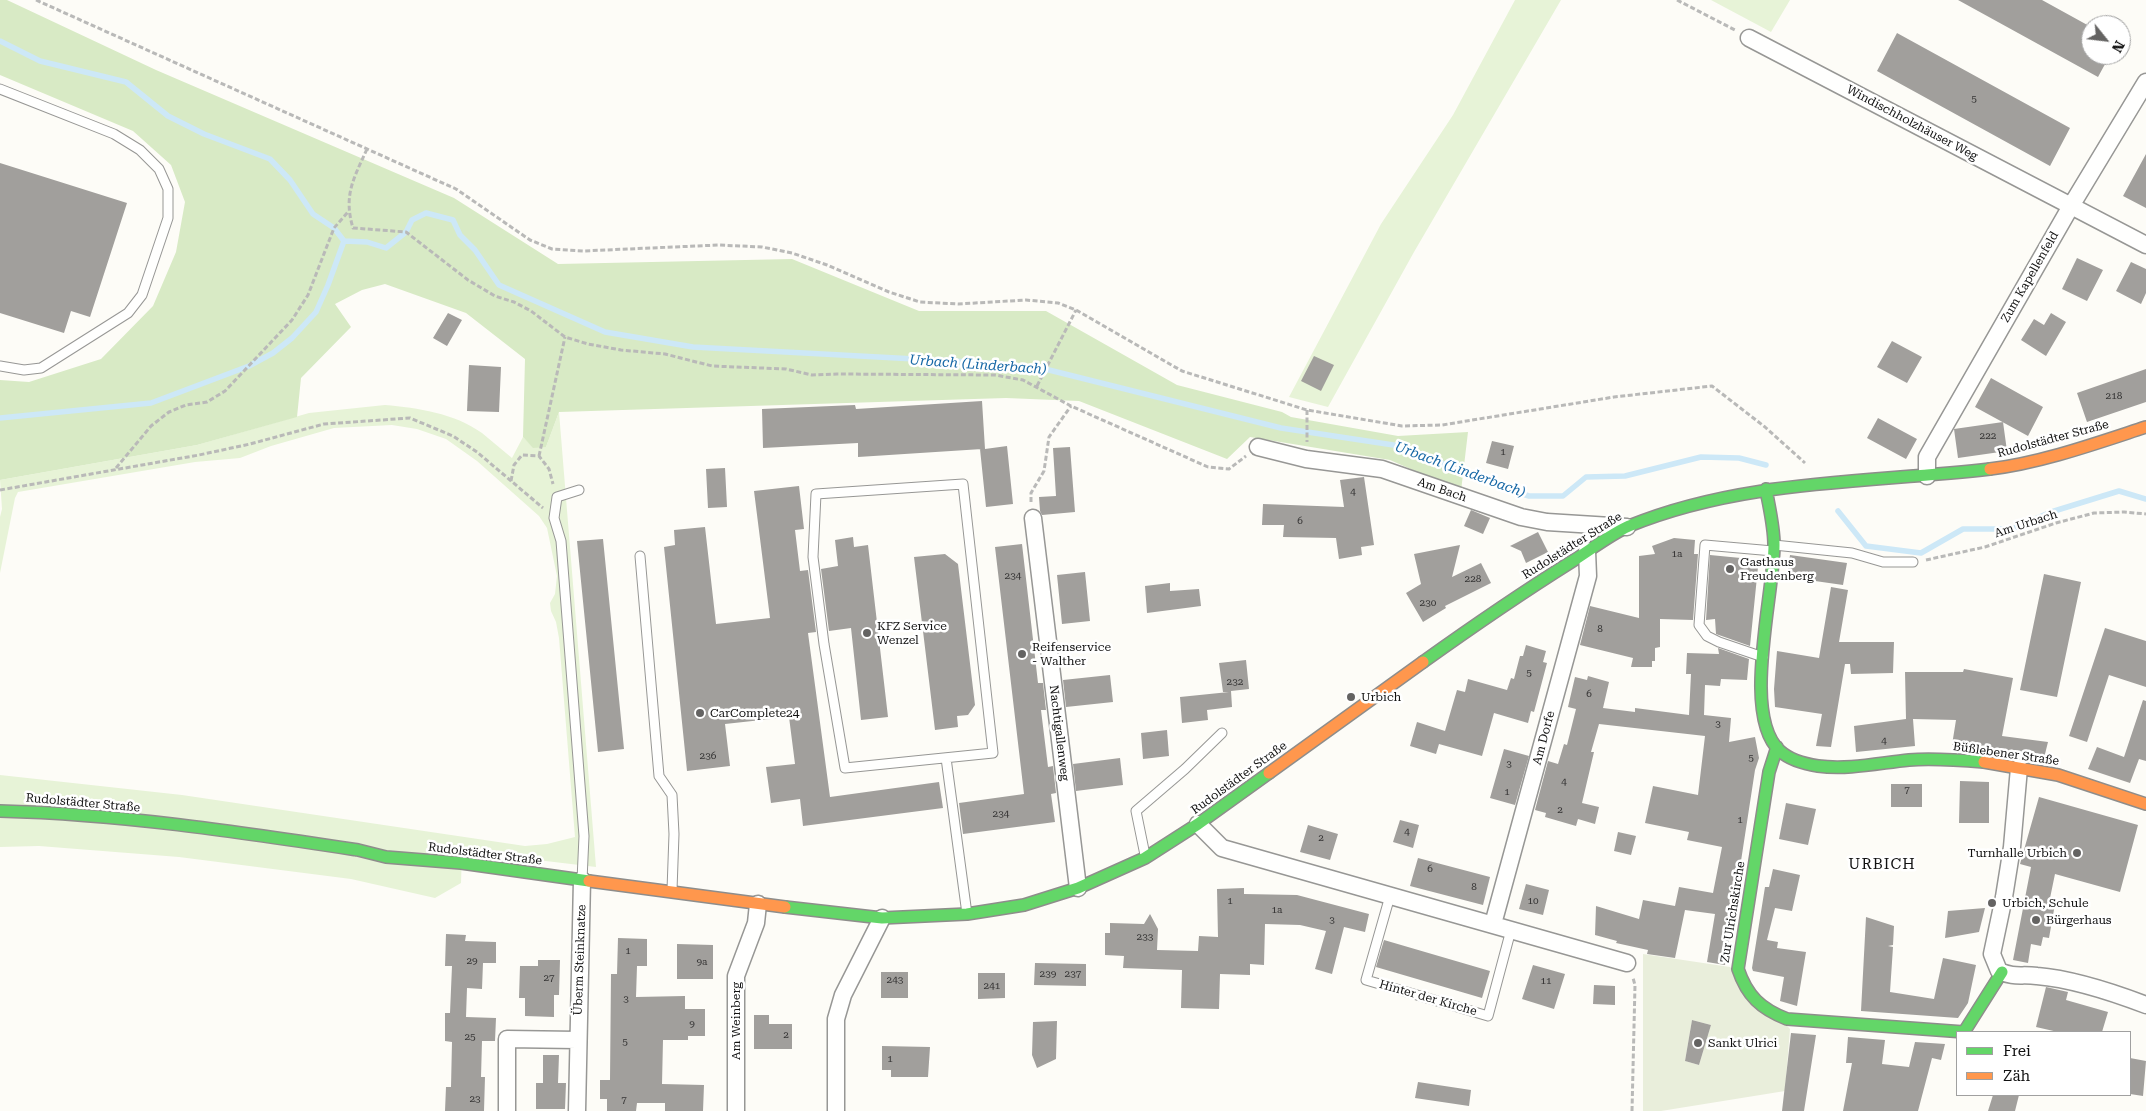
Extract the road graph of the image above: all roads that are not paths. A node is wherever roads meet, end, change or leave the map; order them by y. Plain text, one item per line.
1 (1749, 38) road end
2 (2146, 82) edge
3 (0, 89) edge
4 (2071, 206) junction
5 (2146, 245) edge
6 (0, 366) edge
7 (2146, 426) edge
8 (1258, 447) road end
9 (1928, 476) junction
10 (1766, 489) junction
11 (579, 490) dead end
12 (1032, 518) road end
13 (1627, 527) junction
14 (1773, 548) junction
15 (1587, 551) junction
16 (640, 556) dead end
17 (1913, 562) road end
18 (1764, 657) junction
19 (1222, 733) dead end
20 (1777, 747) junction
21 (946, 758) junction
22 (2019, 768) junction
23 (2146, 804) edge
24 (0, 811) edge
25 (1198, 824) junction
26 (1145, 858) junction
27 (582, 880) junction
28 (1078, 888) junction
29 (672, 893) junction
30 (1390, 896) junction
31 (758, 904) junction
32 (967, 914) junction
33 (882, 918) junction
34 (1492, 924) junction
35 (1511, 930) junction
36 (1628, 963) road end
37 (2002, 972) junction
38 (2146, 1005) edge
39 (1956, 1031) edge
40 (1965, 1031) edge
41 (577, 1040) junction
42 (506, 1111) edge
43 (576, 1111) edge
44 (736, 1111) edge
45 (836, 1111) edge

1 - 4 street, Windischholzhäuser Weg
2 - 4 street, Zum Kapellenfeld
3 - 6 lane
4 - 5 street, Windischholzhäuser Weg
4 - 9 street, Zum Kapellenfeld
7 - 9 street, Rudolstädter Straße
8 - 13 street, Am Bach
9 - 10 street, Rudolstädter Straße
10 - 13 street, Rudolstädter Straße
10 - 14 street
11 - 27 lane
12 - 28 street, Nachtigallenweg
13 - 15 street, Rudolstädter Straße
14 - 17 lane
14 - 18 street
14 - 18 lane
15 - 25 street, Rudolstädter Straße
15 - 34 street, Am Dorfe
16 - 29 lane
18 - 20 street
19 - 26 lane
20 - 22 street, Büßlebener Straße
20 - 39 street, Zur Ulrichskirche
21 - 21 lane
21 - 32 lane
22 - 23 street, Büßlebener Straße
22 - 37 street
24 - 27 street, Rudolstädter Straße
25 - 26 street, Rudolstädter Straße
25 - 30 street
26 - 28 street, Rudolstädter Straße
27 - 29 street, Rudolstädter Straße
27 - 41 street, Überm Steinknatze
28 - 32 street, Rudolstädter Straße
29 - 31 street, Rudolstädter Straße
30 - 34 street
30 - 35 lane, Hinter der Kirche
31 - 33 street, Rudolstädter Straße
31 - 44 street, Am Weinberg
32 - 33 street, Rudolstädter Straße
33 - 45 street
34 - 35 street
35 - 36 street
37 - 38 street
37 - 40 street, Zur Ulrichskirche
41 - 42 street
41 - 43 street, Überm Steinknatze

